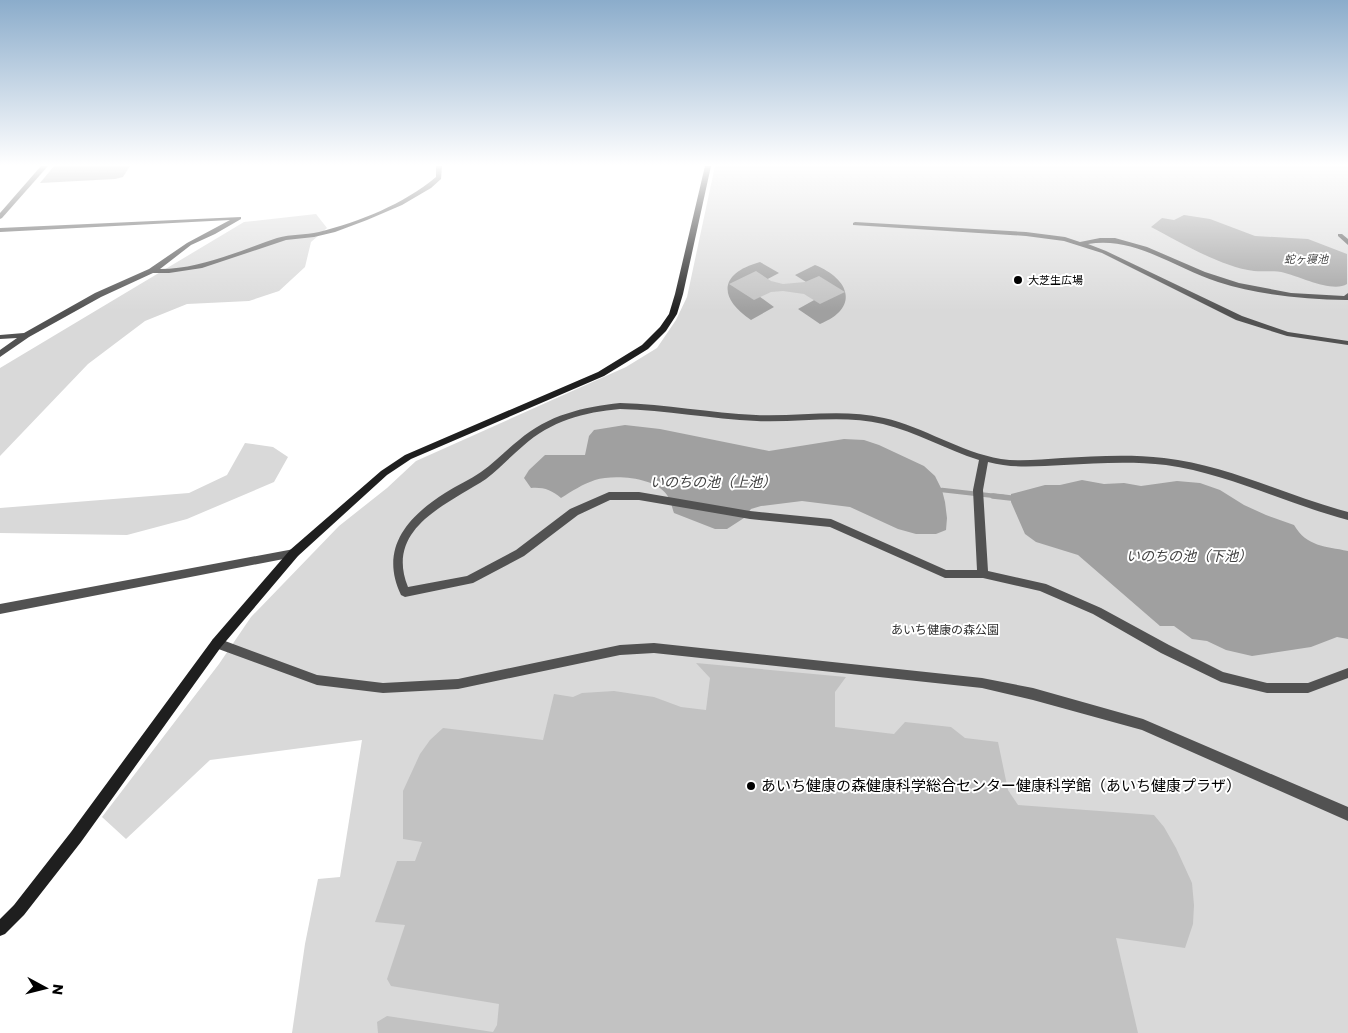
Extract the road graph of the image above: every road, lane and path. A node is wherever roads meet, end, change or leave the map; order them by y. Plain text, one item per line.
1 (375, 214) edge
2 (697, 214) edge
3 (855, 224) dead end
4 (0, 230) edge
5 (1348, 235) edge
6 (1348, 242) edge
7 (1082, 243) junction
8 (152, 271) junction
9 (1348, 295) edge
10 (26, 335) junction
11 (0, 337) edge
12 (1348, 343) edge
13 (0, 354) edge
14 (984, 458) junction
15 (1348, 516) edge
16 (294, 553) junction
17 (983, 574) junction
18 (0, 609) edge
19 (217, 643) junction
20 (1348, 673) edge
21 (1348, 814) edge
22 (0, 929) edge

1 - 8 street
2 - 16 street
3 - 7 street
4 - 8 street
5 - 6 street
7 - 9 street
7 - 12 street
8 - 10 street
10 - 11 street
10 - 13 street
14 - 15 street
14 - 17 street
14 - 17 street
16 - 18 street
16 - 19 street
17 - 20 street
19 - 21 street
19 - 22 street

